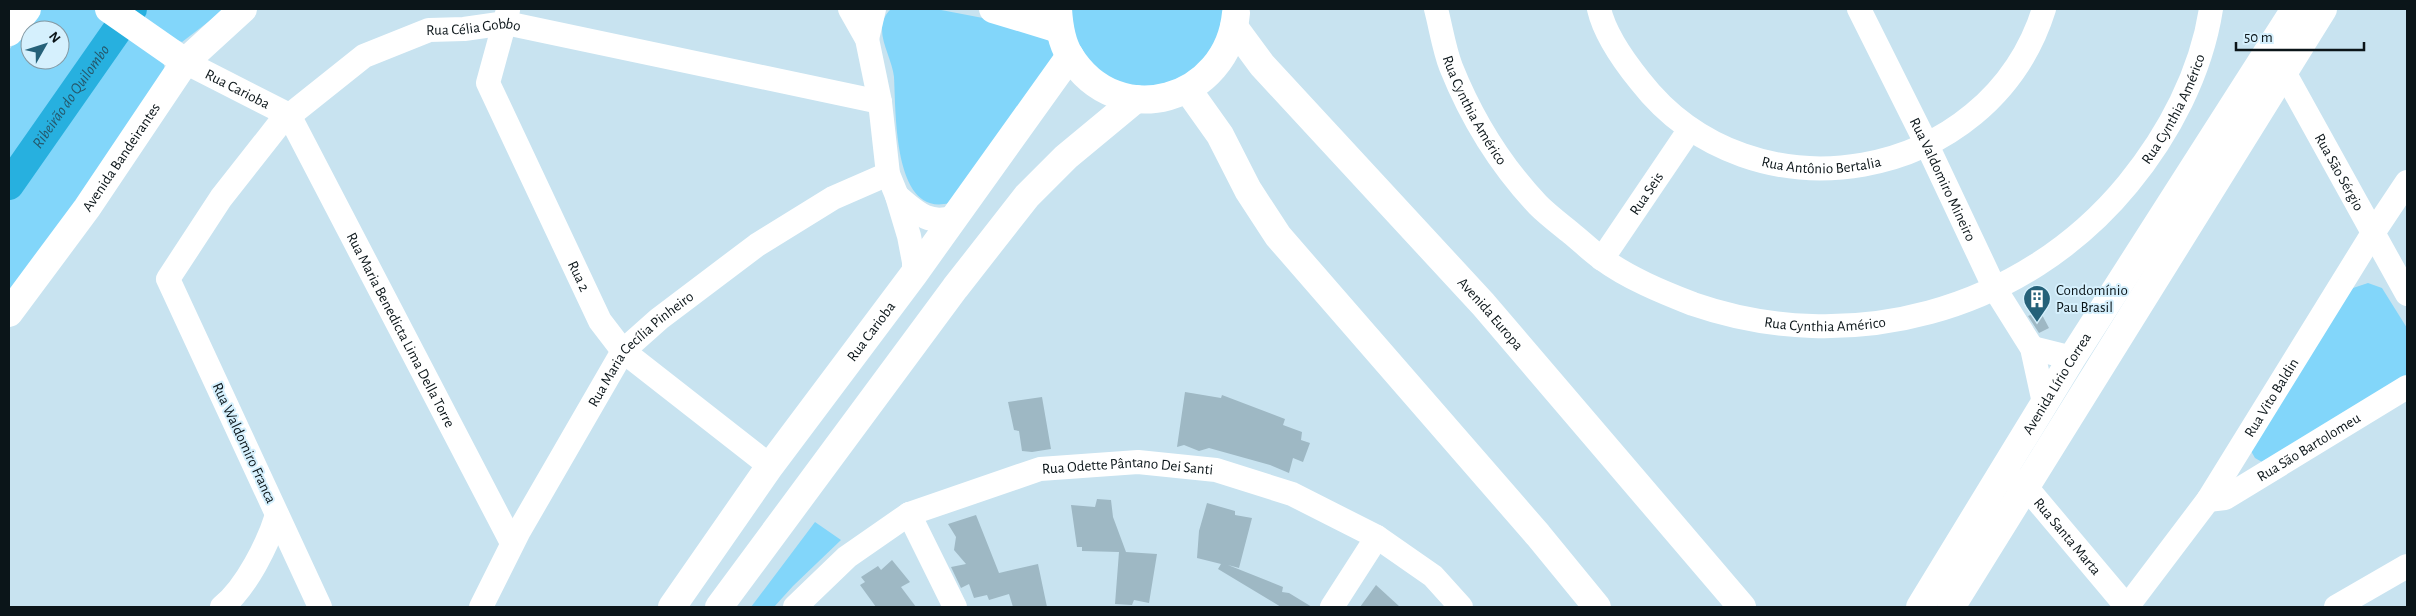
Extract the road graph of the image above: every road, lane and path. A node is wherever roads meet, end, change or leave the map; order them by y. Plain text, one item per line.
1 (27, 9) edge
2 (109, 9) edge
3 (243, 9) edge
4 (850, 9) edge
5 (874, 9) edge
6 (992, 9) edge
7 (1436, 9) edge
8 (1599, 9) edge
9 (1859, 9) edge
10 (2044, 9) edge
11 (2211, 9) edge
12 (2295, 9) edge
13 (2323, 9) edge
14 (507, 16) edge
15 (1235, 18) edge
16 (1059, 19) edge
17 (9, 32) edge
18 (867, 40) junction
19 (1070, 56) junction
20 (185, 62) junction
21 (2273, 65) junction
22 (1188, 90) junction
23 (1136, 99) junction
24 (880, 102) junction
25 (289, 115) junction
26 (1690, 129) junction
27 (1927, 145) junction
28 (2407, 182) edge
29 (892, 185) junction
30 (954, 217) junction
31 (2374, 233) junction
32 (1602, 259) junction
33 (914, 274) junction
34 (168, 279) joint
35 (1995, 289) junction
36 (2407, 294) edge
37 (9, 313) edge
38 (2032, 348) junction
39 (623, 351) junction
40 (2072, 358) junction
41 (2407, 387) edge
42 (2044, 403) junction
43 (770, 466) junction
44 (2003, 472) junction
45 (2026, 487) junction
46 (2208, 500) junction
47 (909, 514) junction
48 (277, 515) junction
49 (1377, 537) junction
50 (512, 543) junction
51 (2407, 566) edge
52 (222, 607) edge
53 (320, 607) edge
54 (481, 607) edge
55 (672, 607) edge
56 (719, 607) edge
57 (795, 607) edge
58 (955, 607) edge
59 (1332, 607) edge
60 (1461, 607) edge
61 (1597, 607) edge
62 (1742, 607) edge
63 (1920, 607) edge
64 (1951, 607) edge
65 (2127, 607) edge
66 (2336, 607) edge

1 - 17 main road
2 - 20 main road
3 - 20 main road, Avenida Bandeirantes
4 - 18 street
5 - 18 street
6 - 16 main road
7 - 32 street, Rua Cynthia Américo
8 - 26 street, Rua Antônio Bertalia
9 - 27 street, Rua Valdomiro Mineiro
10 - 27 street, Rua Antônio Bertalia
11 - 35 street, Rua Cynthia Américo
12 - 21 main road, Avenida Lírio Correa
13 - 21 main road, Avenida Lírio Correa
14 - 24 street, Rua Célia Gobbo
14 - 25 street, Rua Célia Gobbo
14 - 39 street, Rua 2
15 - 22 main road
15 - 62 main road, Avenida Europa
16 - 19 main road
18 - 24 street
19 - 23 main road
19 - 30 main road, Rua Carioba
20 - 25 street, Rua Carioba
20 - 37 main road, Avenida Bandeirantes
21 - 31 street, Rua São Sérgio
21 - 40 main road, Avenida Lírio Correa
21 - 45 main road, Avenida Lírio Correa
22 - 23 main road
22 - 61 main road
23 - 56 main road
24 - 29 street
25 - 34 street, Rua Célia Gobbo
25 - 50 street, Rua Maria Benedicta Lima Della Torre
26 - 27 street, Rua Antônio Bertalia
26 - 32 street, Rua Seis
27 - 35 street, Rua Valdomiro Mineiro
28 - 31 street, Rua Vito Baldin
29 - 30 street
29 - 33 street
29 - 39 street, Rua Maria Cecília Pinheiro
30 - 33 main road, Rua Carioba
31 - 36 street, Rua São Sérgio
31 - 46 street, Rua Vito Baldin
32 - 35 street, Rua Cynthia Américo
33 - 43 main road, Rua Carioba
34 - 48 street, Rua Waldomiro Franca
35 - 38 street, Rua Valdomiro Mineiro
38 - 40 street
38 - 42 street, Rua Valdomiro Mineiro
39 - 43 street, Rua 2
39 - 50 street, Rua Maria Cecília Pinheiro
40 - 42 main road, Avenida Lírio Correa
41 - 46 street, Rua São Bartolomeu
42 - 44 main road, Avenida Lírio Correa
43 - 55 main road, Rua Carioba
44 - 45 street, Rua Santa Marta
44 - 63 main road, Avenida Lírio Correa
45 - 64 main road, Avenida Lírio Correa
45 - 65 street, Rua Santa Marta
46 - 65 street, Rua Vito Baldin
47 - 49 street, Rua Odette Pântano Dei Santi
47 - 57 street, Rua Odette Pântano Dei Santi
47 - 58 street
48 - 52 street
48 - 53 street, Rua Waldomiro Franca
49 - 59 street
49 - 60 street, Rua Odette Pântano Dei Santi
50 - 54 street, Rua Maria Cecília Pinheiro
51 - 66 street

